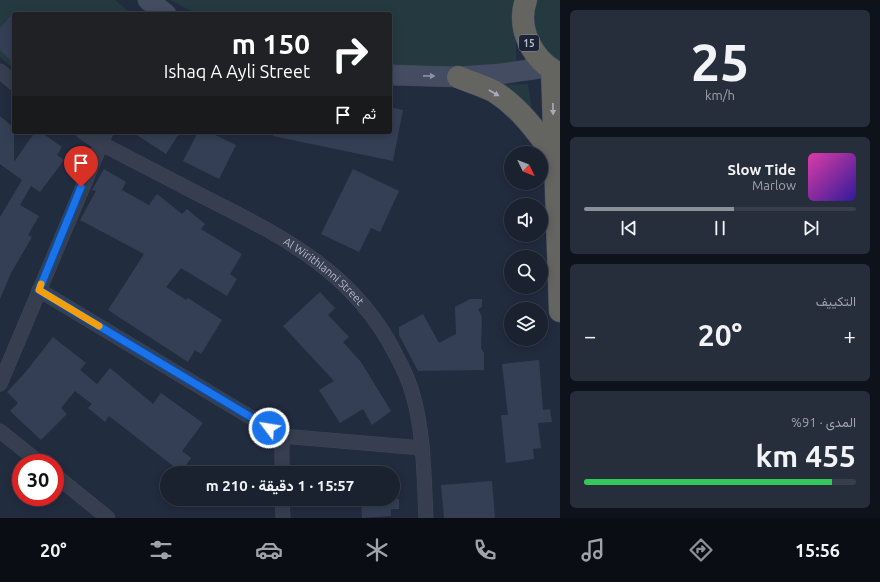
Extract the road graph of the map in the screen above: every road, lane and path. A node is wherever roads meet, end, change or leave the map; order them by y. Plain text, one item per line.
1 (148, 0) edge
2 (526, 0) edge
3 (163, 12) edge
4 (553, 70) edge
5 (0, 71) edge
6 (392, 76) edge
7 (458, 77) junction
8 (12, 81) edge
9 (90, 134) edge
10 (103, 138) edge
11 (554, 155) junction
12 (39, 290) junction
13 (560, 310) edge
14 (0, 384) edge
15 (0, 431) edge
16 (282, 436) junction
17 (422, 448) junction
18 (29, 454) edge
19 (282, 466) edge
20 (64, 482) edge
21 (282, 506) edge
22 (108, 518) edge
23 (282, 518) edge
24 (426, 518) edge

1 - 3 main road
2 - 4 highway, 15
4 - 7 main road
4 -> 11 highway
5 - 8 street
6 -> 7 main road
7 -> 11 highway
9 - 10 street, Al Wirithlanni Street
10 - 12 street
10 - 17 street, Al Wirithlanni Street
11 - 13 highway
12 - 14 street
12 - 16 street
15 - 18 street
16 - 17 street
16 - 19 street
17 - 24 street, Al Wirithlanni Street
20 - 22 street
21 - 23 street

